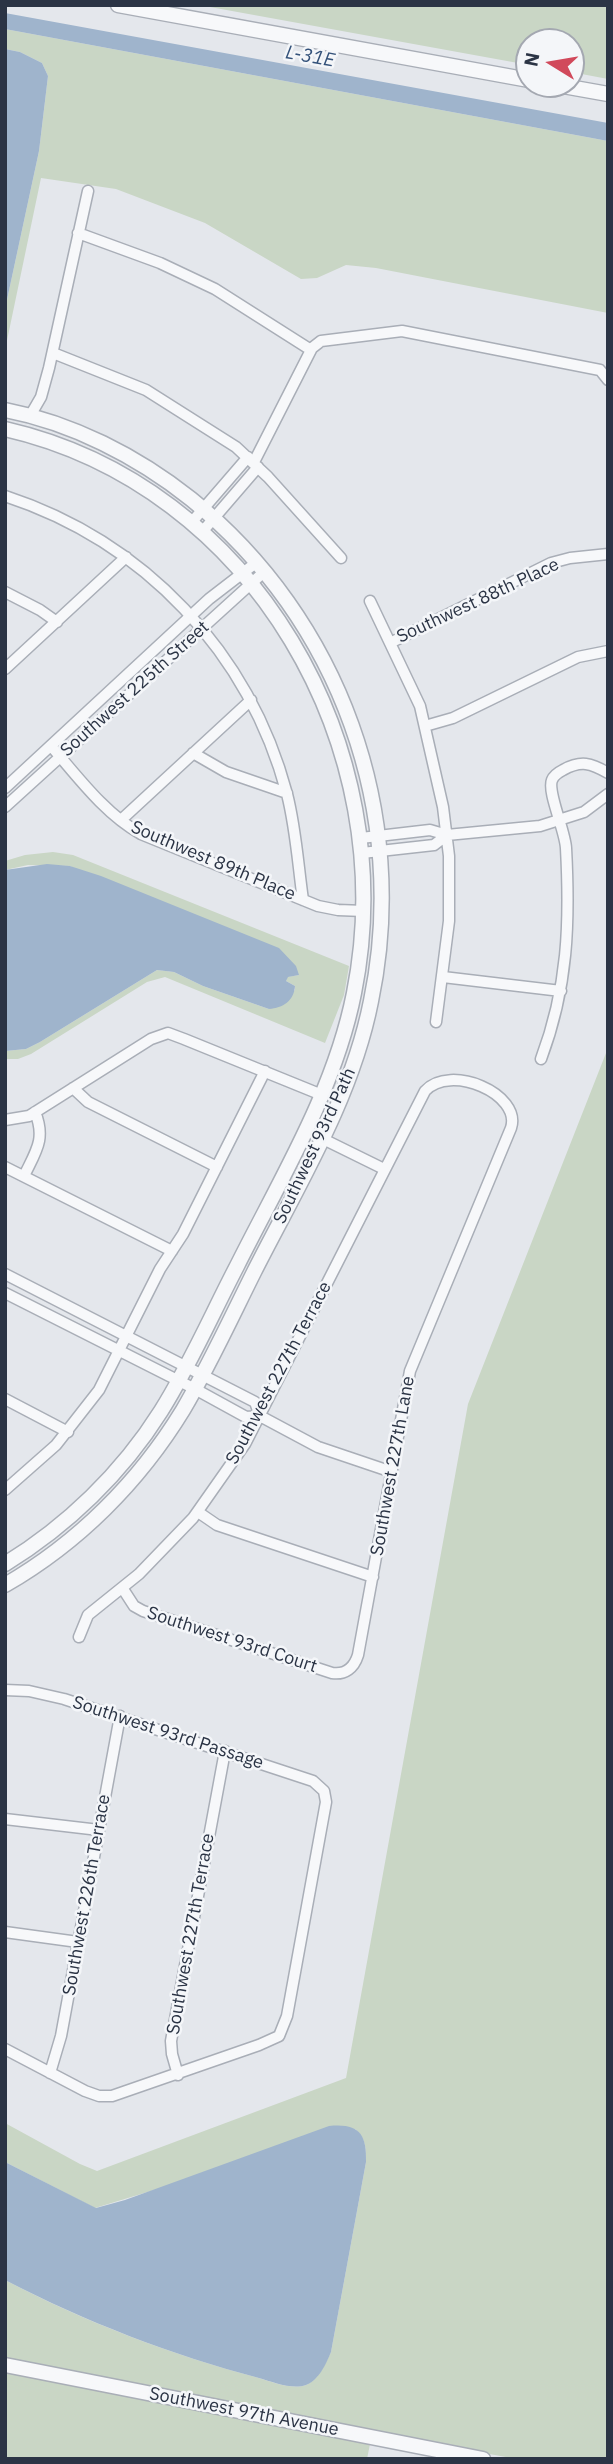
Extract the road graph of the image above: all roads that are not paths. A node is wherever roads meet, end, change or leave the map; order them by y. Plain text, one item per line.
1 (118, 5) edge
2 (515, 77) edge
3 (585, 90) edge
4 (608, 94) edge
5 (88, 191) dead end
6 (78, 233) junction
7 (311, 350) junction
8 (53, 352) junction
9 (608, 380) edge
10 (5, 410) edge
11 (30, 416) junction
12 (5, 429) edge
13 (253, 462) junction
14 (5, 496) edge
15 (208, 514) junction
16 (196, 528) junction
17 (608, 554) edge
18 (126, 557) junction
19 (341, 558) dead end
20 (261, 566) junction
21 (242, 573) junction
22 (252, 584) junction
23 (5, 592) edge
24 (370, 601) dead end
25 (191, 616) junction
26 (57, 622) junction
27 (202, 628) junction
28 (390, 643) junction
29 (608, 651) edge
30 (5, 669) edge
31 (251, 700) junction
32 (425, 726) junction
33 (51, 746) junction
34 (193, 753) junction
35 (60, 756) junction
36 (608, 773) edge
37 (5, 788) edge
38 (287, 793) junction
39 (608, 794) edge
40 (5, 807) edge
41 (121, 820) junction
42 (561, 821) junction
43 (379, 835) junction
44 (447, 835) junction
45 (362, 845) junction
46 (381, 851) junction
47 (303, 900) junction
48 (364, 911) junction
49 (443, 976) junction
50 (561, 991) junction
51 (436, 1022) dead end
52 (541, 1059) dead end
53 (265, 1071) junction
54 (73, 1088) junction
55 (322, 1096) junction
56 (512, 1111) joint
57 (35, 1112) junction
58 (5, 1121) edge
59 (321, 1138) junction
60 (5, 1167) edge
61 (217, 1167) junction
62 (384, 1170) junction
63 (23, 1176) junction
64 (172, 1251) junction
65 (5, 1274) edge
66 (5, 1293) edge
67 (127, 1335) junction
68 (119, 1350) junction
69 (186, 1366) junction
70 (202, 1374) junction
71 (178, 1381) junction
72 (195, 1389) junction
73 (5, 1399) edge
74 (260, 1416) junction
75 (68, 1432) junction
76 (392, 1472) junction
77 (5, 1490) edge
78 (198, 1512) junction
79 (5, 1564) edge
80 (373, 1577) junction
81 (5, 1586) edge
82 (123, 1589) junction
83 (79, 1637) dead end
84 (349, 1670) joint
85 (5, 1690) edge
86 (120, 1716) junction
87 (225, 1751) junction
88 (5, 1819) edge
89 (99, 1830) junction
90 (5, 1932) edge
91 (78, 1942) junction
92 (5, 2049) edge
93 (50, 2073) junction
94 (178, 2075) junction
95 (5, 2365) edge
96 (483, 2459) edge

1 - 2 street
3 - 4 street
5 - 6 street
6 - 7 street
6 - 8 street
7 - 9 street
7 - 13 street
8 - 11 street
8 - 13 street
10 - 11 street, Southwest 93rd Path
11 - 15 street, Southwest 93rd Path
12 - 16 street, Southwest 93rd Path
13 - 15 street
13 - 19 street
14 - 18 street
15 - 16 street
15 - 20 street, Southwest 93rd Path
16 - 21 street, Southwest 93rd Path
17 - 28 street, Southwest 88th Place
18 - 25 street
18 - 26 street
20 - 21 street, Southwest 225th Street
20 - 22 street, Southwest 225th Street
20 - 43 street, Southwest 93rd Path
21 - 22 street, Southwest 93rd Path
21 - 25 street, Southwest 225th Street
22 - 27 street, Southwest 225th Street
22 - 45 street, Southwest 93rd Path
23 - 26 street
24 - 28 street
25 - 27 street
25 - 33 street, Southwest 225th Street
26 - 30 street
27 - 31 street
27 - 35 street, Southwest 225th Street
28 - 32 street
29 - 32 street
31 - 34 street
31 - 38 street
32 - 44 street
33 - 35 street, Southwest 89th Place
33 - 37 street, Southwest 225th Street
34 - 38 street
34 - 41 street
35 - 40 street, Southwest 225th Street
35 - 41 street, Southwest 89th Place
36 - 42 street
38 - 47 street
39 - 42 street
41 - 47 street, Southwest 89th Place
42 - 44 street
42 - 50 street
43 - 44 street
43 - 45 street
43 - 46 street, Southwest 93rd Path
44 - 46 street
44 - 49 street
45 - 46 street
45 - 48 street, Southwest 93rd Path
46 - 59 street, Southwest 93rd Path
47 - 48 street, Southwest 89th Place
48 - 55 street, Southwest 93rd Path
49 - 50 street
49 - 51 street
50 - 52 street
53 - 54 street
53 - 55 street
53 - 61 street
54 - 57 street
54 - 61 street
55 - 69 street, Southwest 93rd Path
56 - 62 street, Southwest 227th Terrace
56 - 76 street, Southwest 227th Lane
57 - 58 street
57 - 63 street
59 - 62 street
59 - 70 street, Southwest 93rd Path
60 - 63 street
61 - 64 street
62 - 74 street, Southwest 227th Terrace
63 - 64 street
64 - 67 street
65 - 67 street
66 - 68 street
67 - 68 street
67 - 69 street
68 - 71 street
68 - 75 street
69 - 70 street
69 - 71 street, Southwest 93rd Path
70 - 72 street, Southwest 93rd Path
70 - 74 street
71 - 72 street
71 - 79 street, Southwest 93rd Path
72 - 74 street
72 - 81 street, Southwest 93rd Path
73 - 75 street
74 - 76 street
74 - 78 street, Southwest 227th Terrace
75 - 77 street
76 - 80 street, Southwest 227th Lane
78 - 80 street
78 - 82 street, Southwest 227th Terrace
80 - 84 street, Southwest 227th Lane
82 - 83 street, Southwest 227th Terrace
82 - 84 street, Southwest 93rd Court
85 - 86 street, Southwest 93rd Passage
86 - 87 street, Southwest 93rd Passage
86 - 89 street, Southwest 226th Terrace
87 - 94 street, Southwest 227th Terrace
87 - 94 street, Southwest 93rd Passage
88 - 89 street
89 - 91 street, Southwest 226th Terrace
90 - 91 street
91 - 93 street, Southwest 226th Terrace
92 - 93 street
93 - 94 street
95 - 96 street, Southwest 97th Avenue

